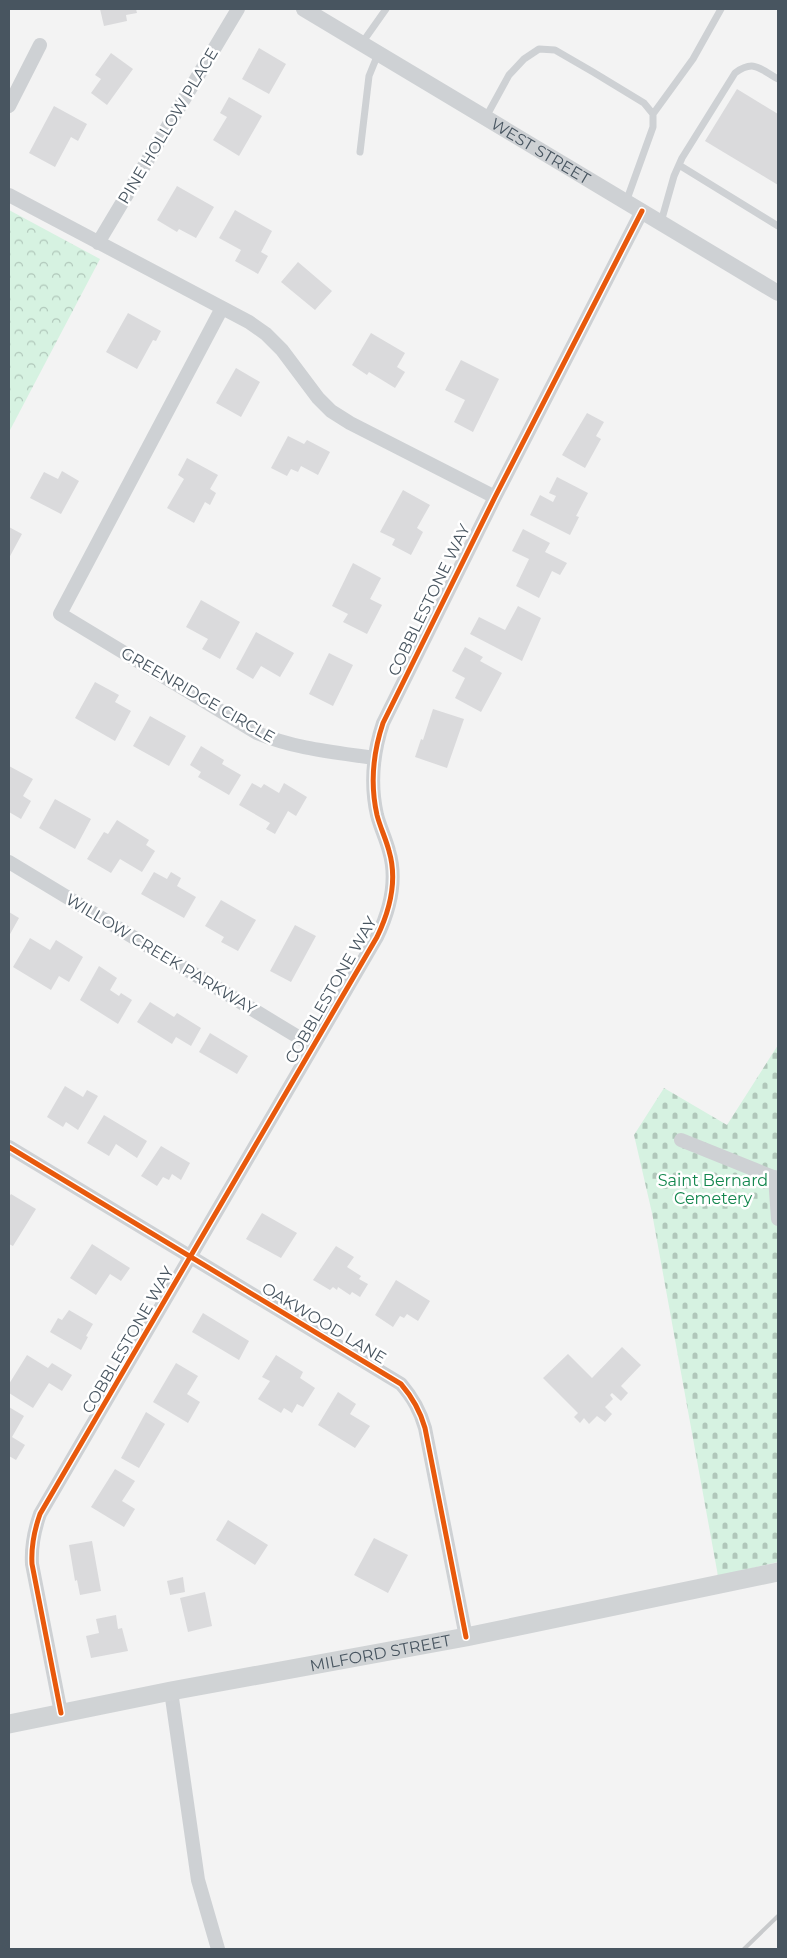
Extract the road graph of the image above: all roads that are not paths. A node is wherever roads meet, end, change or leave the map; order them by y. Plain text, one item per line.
1 (238, 9) edge
2 (304, 9) edge
3 (386, 9) edge
4 (721, 9) edge
5 (362, 43) junction
6 (40, 45) dead end
7 (378, 53) junction
8 (778, 79) edge
9 (9, 106) edge
10 (654, 114) junction
11 (486, 118) junction
12 (360, 152) dead end
13 (679, 165) junction
14 (9, 195) edge
15 (626, 202) junction
16 (642, 211) junction
17 (661, 223) junction
18 (778, 226) edge
19 (98, 243) junction
20 (778, 293) edge
21 (222, 308) junction
22 (494, 497) junction
23 (374, 758) junction
24 (9, 862) edge
25 (314, 1046) junction
26 (681, 1140) dead end
27 (9, 1147) edge
28 (777, 1178) edge
29 (778, 1219) edge
30 (191, 1256) junction
31 (778, 1572) edge
32 (466, 1637) junction
33 (171, 1691) junction
34 (61, 1713) junction
35 (9, 1724) edge
36 (218, 1949) edge

1 - 19 street, PINE HOLLOW PLACE
2 - 5 street, WEST STREET
3 - 5 lane
4 - 10 lane
5 - 7 street, WEST STREET
6 - 9 street
7 - 11 street, WEST STREET
7 - 12 lane
8 - 13 lane
10 - 11 lane
10 - 15 lane
11 - 15 street, WEST STREET
13 - 17 lane
13 - 18 lane
14 - 19 street
15 - 16 street, WEST STREET
16 - 17 street, WEST STREET
16 - 22 street, COBBLESTONE WAY
17 - 20 street, WEST STREET
19 - 21 street
21 - 22 street
21 - 23 street, GREENRIDGE CIRCLE
22 - 23 street, COBBLESTONE WAY
23 - 25 street, COBBLESTONE WAY
24 - 25 street, WILLOW CREEK PARKWAY
25 - 30 street, COBBLESTONE WAY
26 - 28 street
27 - 30 street, OAKWOOD LANE
28 - 29 street
30 - 32 street, OAKWOOD LANE
30 - 34 street, COBBLESTONE WAY
31 - 32 main road, MILFORD STREET
32 - 33 main road, MILFORD STREET
33 - 34 main road, MILFORD STREET
33 - 36 street
34 - 35 main road, MILFORD STREET

